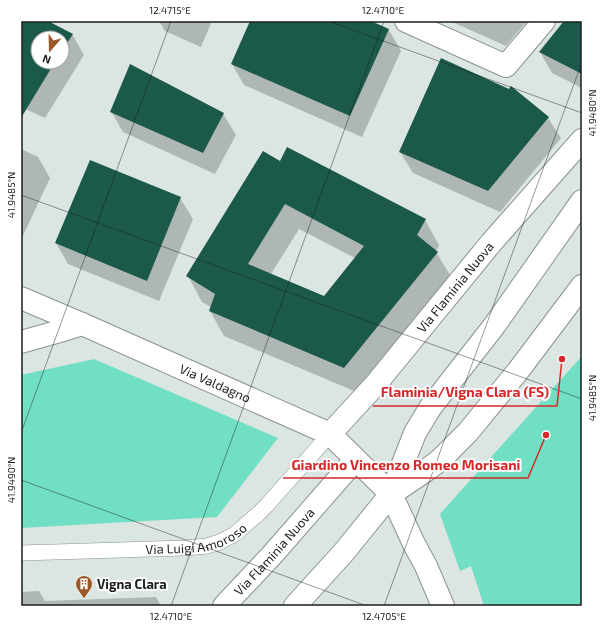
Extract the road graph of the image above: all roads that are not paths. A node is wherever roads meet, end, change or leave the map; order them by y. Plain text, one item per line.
1 (406, 21) edge
2 (544, 21) edge
3 (582, 140) edge
4 (582, 201) edge
5 (582, 286) edge
6 (21, 298) edge
7 (82, 324) junction
8 (21, 342) edge
9 (330, 434) junction
10 (356, 460) junction
11 (391, 494) junction
12 (21, 553) edge
13 (224, 606) edge
14 (295, 606) edge
15 (443, 606) edge

1 - 2 street
3 - 9 street, Via Flaminia Nuova
4 - 11 street
5 - 11 street
6 - 7 street, Via Valdagno
7 - 8 street
7 - 9 street, Via Valdagno
9 - 10 street, Via Valdagno
9 - 12 lane, Via Luigi Amoroso
10 - 11 street, Via Valdagno
10 - 13 street, Via Flaminia Nuova
11 - 14 street
11 - 15 street

